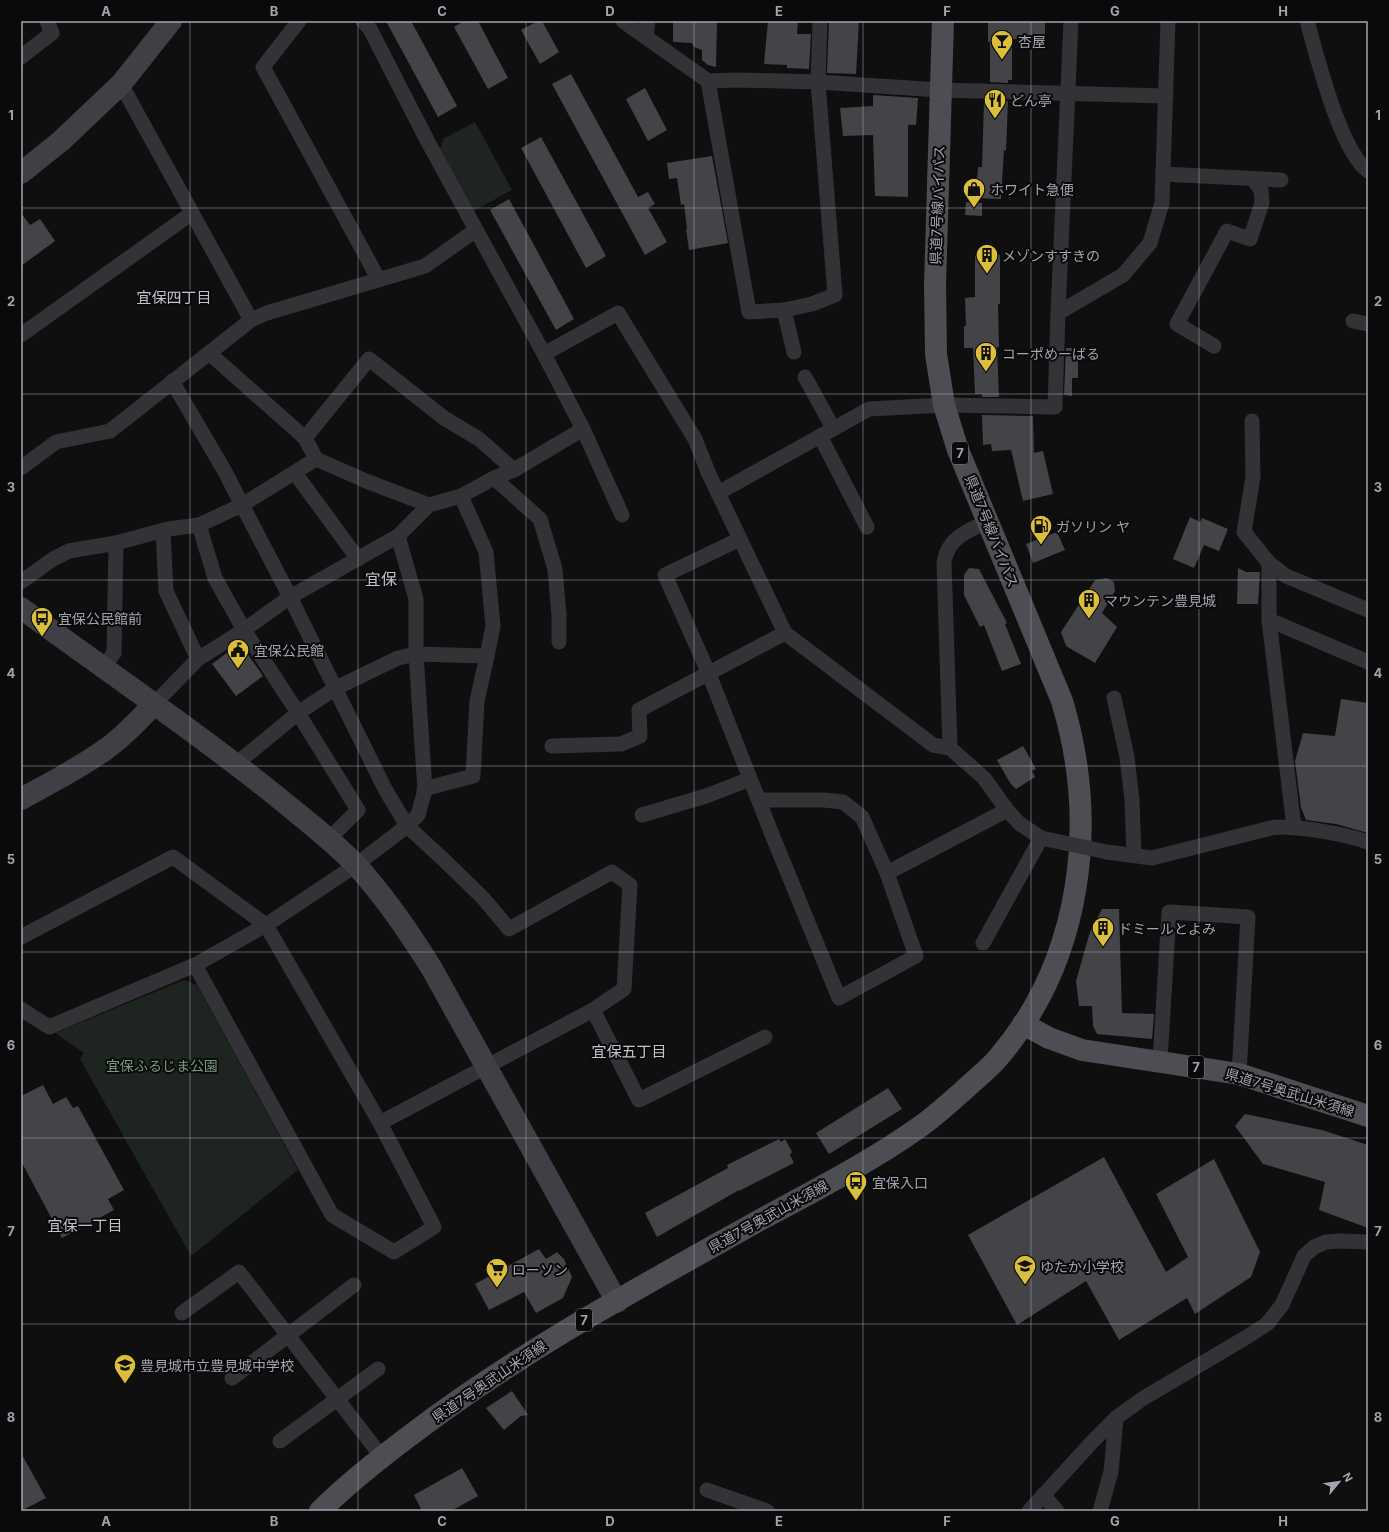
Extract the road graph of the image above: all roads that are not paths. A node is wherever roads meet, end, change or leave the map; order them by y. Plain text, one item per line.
1 (47, 21) edge
2 (171, 21) edge
3 (300, 21) edge
4 (363, 21) edge
5 (623, 21) edge
6 (648, 21) edge
7 (820, 21) edge
8 (943, 21) edge
9 (1071, 21) edge
10 (1168, 21) edge
11 (1307, 21) edge
12 (646, 37) junction
13 (21, 56) edge
14 (708, 81) junction
15 (818, 82) junction
16 (121, 84) junction
17 (940, 90) junction
18 (1068, 94) junction
19 (1166, 96) junction
20 (1368, 171) edge
21 (21, 173) edge
22 (1163, 174) junction
23 (1253, 179) junction
24 (1281, 180) dead end
25 (192, 213) junction
26 (476, 230) junction
27 (379, 280) junction
28 (784, 310) junction
29 (1058, 313) junction
30 (251, 320) junction
31 (1353, 321) dead end
32 (1368, 324) edge
33 (21, 335) edge
34 (1214, 346) dead end
35 (794, 352) dead end
36 (209, 353) junction
37 (544, 354) junction
38 (805, 377) dead end
39 (172, 380) junction
40 (944, 405) junction
41 (1252, 421) dead end
42 (583, 429) junction
43 (826, 432) junction
44 (305, 438) junction
45 (316, 459) junction
46 (21, 468) edge
47 (514, 470) junction
48 (295, 473) junction
49 (494, 478) junction
50 (718, 493) junction
51 (461, 496) junction
52 (242, 505) junction
53 (429, 505) junction
54 (622, 515) dead end
55 (987, 522) junction
56 (199, 525) junction
57 (867, 527) dead end
58 (163, 530) junction
59 (398, 536) junction
60 (740, 539) junction
61 (116, 543) junction
62 (358, 559) junction
63 (1269, 563) junction
64 (21, 582) edge
65 (290, 597) junction
66 (21, 608) edge
67 (1368, 610) edge
68 (1269, 620) junction
69 (244, 630) junction
70 (785, 633) junction
71 (559, 642) dead end
72 (416, 654) junction
73 (487, 656) junction
74 (198, 659) junction
75 (1368, 662) edge
76 (103, 668) junction
77 (709, 674) junction
78 (336, 688) junction
79 (1114, 698) dead end
80 (154, 704) junction
81 (298, 713) junction
82 (552, 746) dead end
83 (950, 748) junction
84 (236, 764) junction
85 (750, 779) junction
86 (424, 789) junction
87 (21, 799) edge
88 (759, 800) junction
89 (1007, 810) junction
90 (642, 815) dead end
91 (407, 826) junction
92 (1294, 827) junction
93 (1041, 838) junction
94 (329, 839) junction
95 (1368, 842) edge
96 (1134, 856) junction
97 (356, 865) junction
98 (887, 873) junction
99 (266, 925) junction
100 (21, 937) edge
101 (983, 944) dead end
102 (195, 965) junction
103 (21, 1009) edge
104 (593, 1010) junction
105 (1024, 1024) junction
106 (765, 1036) dead end
107 (1160, 1061) junction
108 (486, 1066) junction
109 (1239, 1074) junction
110 (1368, 1116) edge
111 (380, 1123) junction
112 (1368, 1242) edge
113 (354, 1285) dead end
114 (616, 1302) junction
115 (182, 1314) dead end
116 (288, 1335) junction
117 (378, 1369) dead end
118 (232, 1378) dead end
119 (337, 1398) junction
120 (1116, 1418) junction
121 (280, 1441) dead end
122 (382, 1457) junction
123 (707, 1490) dead end
124 (1043, 1495) junction
125 (320, 1511) edge
126 (767, 1511) edge
127 (1029, 1511) edge
128 (1057, 1511) edge
129 (1100, 1511) edge

1 - 13 street
2 - 16 street
3 - 27 street
4 - 26 street
5 - 12 street
6 - 12 street
7 - 15 street
8 - 17 main road, 県道7号線バイパス / 7
9 - 18 street
10 - 19 street
11 - 20 street
12 - 14 street
14 - 15 street
14 - 28 street
15 - 17 street
15 - 28 street
16 - 21 street
16 - 25 street
17 - 18 street
17 - 40 main road, 県道7号線バイパス / 7
18 - 19 street
18 - 29 street
19 - 22 street
22 - 23 street
22 - 29 street
23 - 24 street
23 - 34 street
25 - 30 street
25 - 33 street
26 - 27 street
26 - 37 street
27 - 30 street
28 - 35 street
29 - 40 street
30 - 36 street
31 - 32 street
36 - 39 street
36 - 44 street
37 - 42 street
37 - 50 street
38 - 43 street
39 - 46 street
39 - 52 street
40 - 43 street
40 - 55 main road, 県道7号線バイパス / 7
41 - 63 street
42 - 47 street
42 - 54 street
43 - 50 street
43 - 57 street
44 - 45 street
44 - 47 street
45 - 48 street
45 - 53 street
47 - 49 street
48 - 52 street
48 - 62 street
49 - 51 street
49 - 71 street
50 - 60 street
51 - 53 street
51 - 73 street
52 - 56 street
52 - 65 street
53 - 59 street
55 - 83 street
55 - 105 main road, 県道7号線バイパス / 7
56 - 58 street
56 - 69 street
58 - 61 street
58 - 74 street
59 - 62 street
59 - 72 street
60 - 70 street
60 - 77 street
61 - 64 street
61 - 76 street
62 - 65 street
63 - 67 street
63 - 68 street
65 - 69 street
65 - 78 street
66 - 76 street
68 - 75 street
68 - 92 street
69 - 74 street
69 - 81 street
70 - 77 street
70 - 83 street
72 - 73 street
72 - 78 street
72 - 86 street
73 - 86 street
74 - 80 street
76 - 80 street
77 - 82 street
77 - 85 street
78 - 81 street
78 - 91 street
79 - 96 street
80 - 84 street
80 - 87 street
81 - 84 street
81 - 94 street
83 - 89 street
84 - 94 street
85 - 88 street
85 - 90 street
86 - 91 street
88 - 98 street
88 - 98 street
89 - 93 street
89 - 98 street
91 - 97 street
91 - 104 street
92 - 95 street
92 - 96 street
93 - 96 street, bridge
93 - 101 street
94 - 97 street
97 - 99 street
97 - 108 street
99 - 100 street
99 - 102 street
99 - 111 street
102 - 103 street
102 - 111 street
104 - 106 street
104 - 108 street
105 - 107 main road, 県道7号奥武山米須線 / 7
105 - 114 main road, 県道7号奥武山米須線 / 7
107 - 109 main road, 県道7号奥武山米須線 / 7
107 - 109 street
108 - 111 street
108 - 114 street
109 - 110 main road, 県道7号奥武山米須線 / 7
112 - 120 street
113 - 116 street
114 - 122 main road, 県道7号奥武山米須線 / 7
115 - 116 street
116 - 118 street
116 - 119 street
117 - 119 street
119 - 121 street
119 - 122 street
120 - 124 street
120 - 129 street
122 - 125 main road, 県道7号奥武山米須線 / 7
123 - 126 street
124 - 127 street
124 - 128 street

